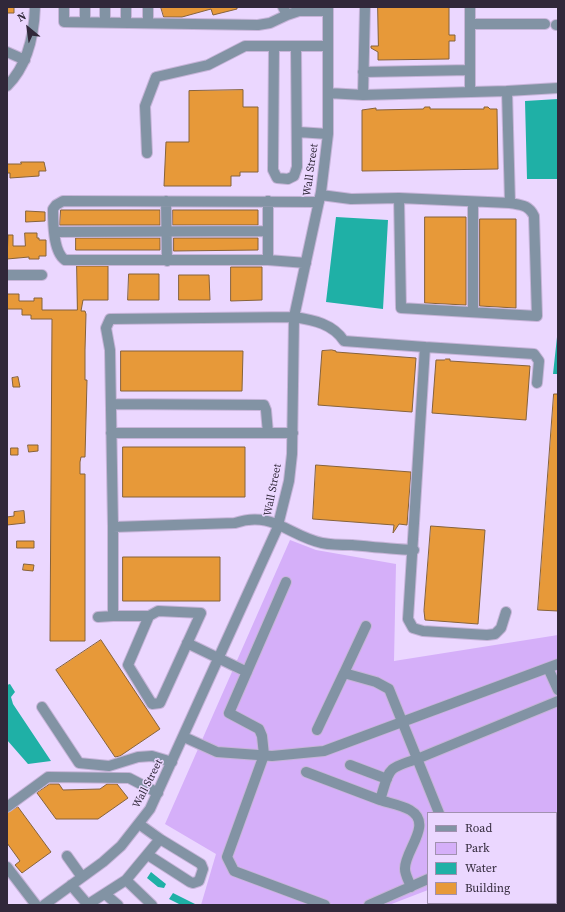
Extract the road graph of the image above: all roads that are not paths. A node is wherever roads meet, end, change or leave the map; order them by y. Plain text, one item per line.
1 (35, 7) edge
2 (64, 7) edge
3 (85, 7) edge
4 (105, 7) edge
5 (126, 7) edge
6 (148, 7) edge
7 (365, 7) edge
8 (470, 7) edge
9 (328, 9) edge
10 (285, 11) edge
11 (85, 22) junction
12 (105, 22) junction
13 (126, 22) junction
14 (148, 22) junction
15 (470, 24) junction
16 (546, 24) dead end
17 (274, 46) junction
18 (296, 46) junction
19 (328, 46) junction
20 (7, 52) edge
21 (25, 60) junction
22 (470, 70) junction
23 (363, 72) junction
24 (7, 86) edge
25 (558, 88) edge
26 (507, 91) junction
27 (470, 92) junction
28 (328, 93) junction
29 (363, 95) junction
30 (298, 132) junction
31 (328, 134) junction
32 (147, 153) dead end
33 (320, 198) junction
34 (399, 198) junction
35 (166, 201) junction
36 (268, 201) junction
37 (473, 202) junction
38 (510, 203) junction
39 (167, 231) junction
40 (268, 231) junction
41 (54, 232) junction
42 (268, 260) junction
43 (167, 261) junction
44 (306, 263) junction
45 (7, 275) edge
46 (42, 275) dead end
47 (473, 312) junction
48 (294, 317) junction
49 (425, 347) junction
50 (537, 383) dead end
51 (111, 404) junction
52 (111, 433) junction
53 (268, 433) junction
54 (293, 433) junction
55 (278, 523) junction
56 (113, 527) junction
57 (414, 550) junction
58 (286, 582) dead end
59 (506, 612) dead end
60 (113, 616) junction
61 (148, 616) junction
62 (98, 617) dead end
63 (366, 626) dead end
64 (187, 643) junction
65 (219, 659) junction
66 (558, 664) edge
67 (548, 668) junction
68 (247, 672) junction
69 (344, 673) junction
70 (558, 690) edge
71 (558, 701) edge
72 (42, 706) dead end
73 (403, 722) junction
74 (318, 730) dead end
75 (184, 737) junction
76 (264, 755) junction
77 (417, 759) junction
78 (172, 762) junction
79 (350, 765) dead end
80 (306, 772) dead end
81 (387, 779) junction
82 (158, 793) junction
83 (380, 800) junction
84 (7, 807) edge
85 (439, 812) edge
86 (139, 824) junction
87 (160, 839) junction
88 (148, 855) junction
89 (67, 856) dead end
90 (7, 867) edge
91 (82, 877) junction
92 (427, 879) edge
93 (126, 880) junction
94 (71, 885) junction
95 (411, 887) junction
96 (105, 894) junction
97 (36, 905) edge
98 (44, 905) edge
99 (88, 905) edge
100 (118, 905) edge
101 (152, 905) edge
102 (325, 905) edge
103 (369, 905) edge

1 - 21 street
2 - 11 street
3 - 11 street
4 - 12 street
5 - 13 street
6 - 14 street
7 - 23 street
8 - 15 street
9 - 10 street
9 - 19 street, Wall Street
10 - 14 street
11 - 12 street
12 - 13 street
13 - 14 street
15 - 16 street
15 - 22 street
17 - 18 street
17 - 30 street
17 - 32 street
18 - 19 street
18 - 30 street
19 - 28 street, Wall Street
20 - 21 street
21 - 24 street
22 - 23 street
22 - 27 street
23 - 29 street
25 - 26 street
26 - 27 street
26 - 38 street
27 - 29 street
28 - 29 street
28 - 31 street, Wall Street
30 - 31 street
31 - 33 street, Wall Street
33 - 34 street
33 - 36 street
33 - 44 street, Wall Street
34 - 37 street
34 - 47 street
35 - 36 street
35 - 39 street
35 - 41 street
36 - 40 street
37 - 38 street
37 - 47 street
38 - 47 street
39 - 40 street
39 - 41 street
39 - 43 street
40 - 42 street
41 - 43 street
42 - 43 street
42 - 44 street
44 - 48 street, Wall Street
45 - 46 street
48 - 49 street
48 - 51 street
48 - 54 street, Wall Street
49 - 50 street
49 - 57 street
51 - 52 street
51 - 53 street
52 - 53 street
52 - 56 street
53 - 54 street
54 - 55 street, Wall Street
55 - 56 street
55 - 57 street
55 - 65 street, Wall Street
56 - 60 street
57 - 59 street
58 - 68 street
60 - 61 street
60 - 62 street
61 - 64 street
61 - 64 street
63 - 69 street
64 - 65 street
65 - 68 street
65 - 75 street, Wall Street
66 - 67 street
67 - 70 street
67 - 73 street
68 - 76 street
69 - 73 street
69 - 74 street
71 - 77 street
72 - 78 street
73 - 76 street
73 - 77 street
75 - 76 street
75 - 78 street, Wall Street
76 - 102 street
77 - 81 street
77 - 85 street
78 - 82 street, Wall Street
79 - 81 street
80 - 83 street
81 - 83 street
82 - 84 street
82 - 86 street, Wall Street
83 - 95 street
86 - 87 street
86 - 91 street, Wall Street
87 - 88 street
87 - 88 street
88 - 93 street
89 - 91 street
90 - 97 street
91 - 94 street, Wall Street
92 - 95 street
93 - 96 street
93 - 101 street
94 - 98 street, Wall Street
94 - 99 street
95 - 103 street
96 - 99 street
96 - 100 street

